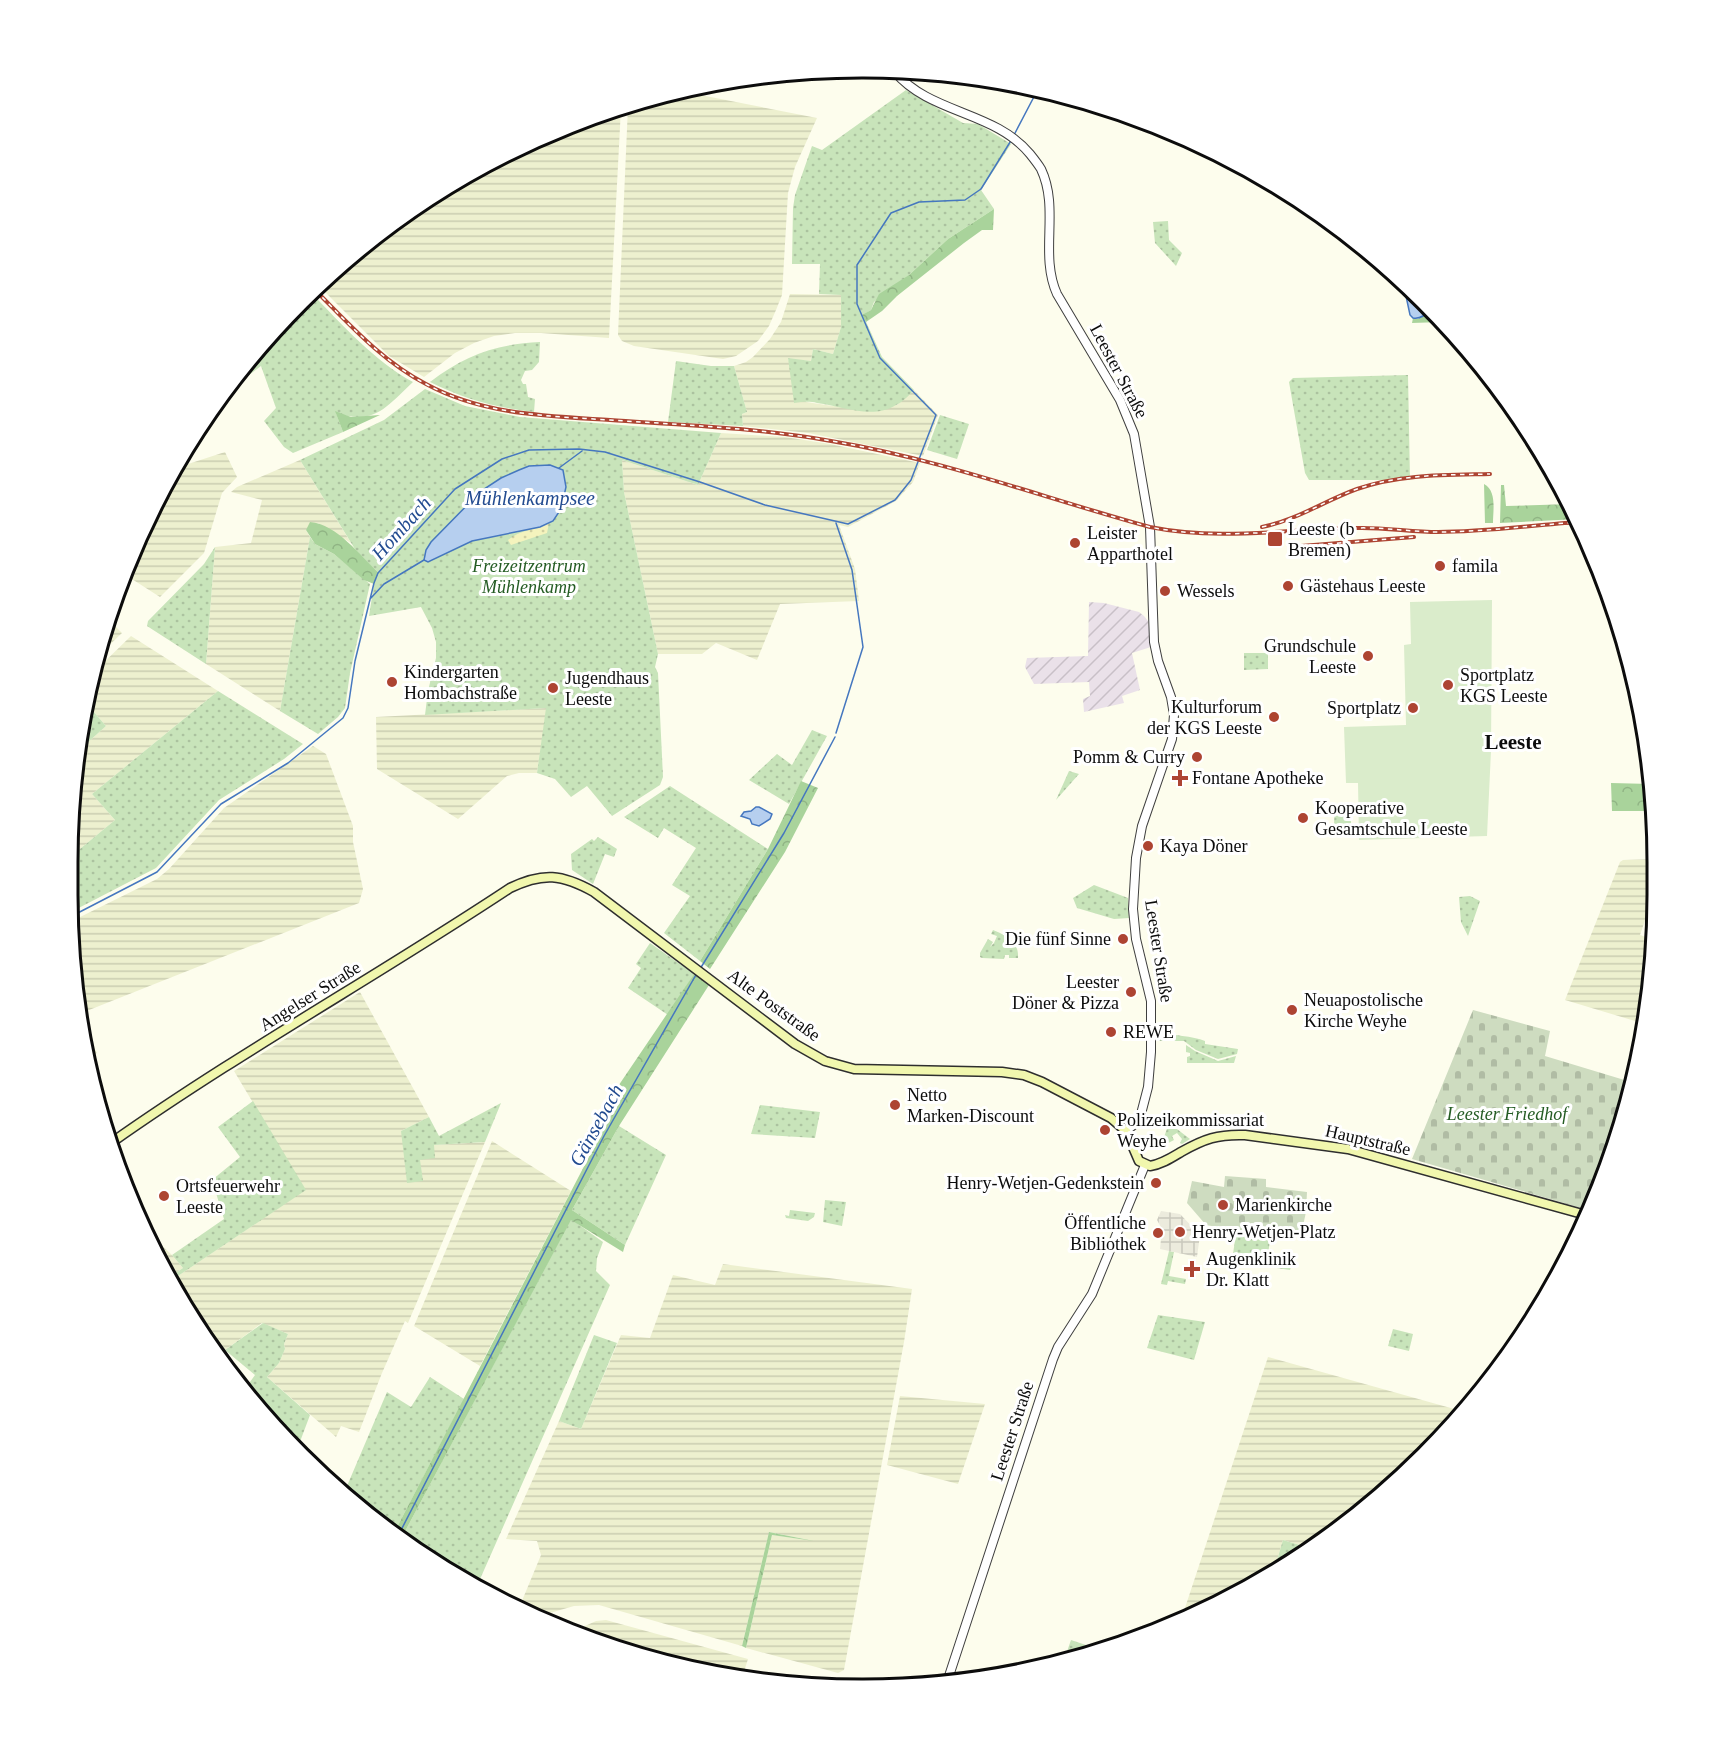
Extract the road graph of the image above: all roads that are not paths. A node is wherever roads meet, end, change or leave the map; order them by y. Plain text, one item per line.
1 (904, 80) edge
2 (527, 880) joint
3 (1126, 1131) junction
4 (117, 1139) edge
5 (1145, 1165) junction
6 (1579, 1213) edge
7 (950, 1673) edge

1 - 3 street, Leester Straße
2 - 3 main road, Alte Poststraße
2 - 4 main road, Angelser Straße
3 - 5 main road
5 - 6 main road, Hauptstraße
5 - 7 street, Leester Straße

